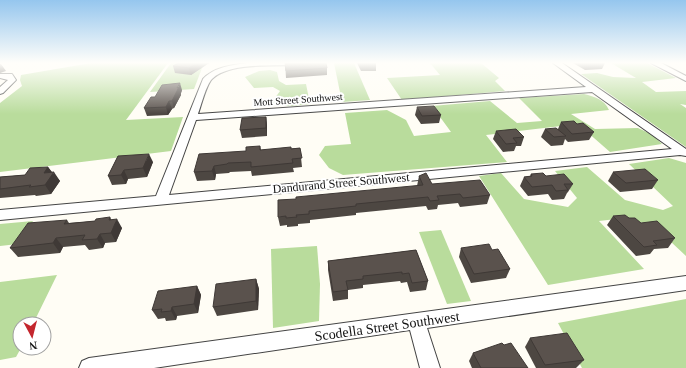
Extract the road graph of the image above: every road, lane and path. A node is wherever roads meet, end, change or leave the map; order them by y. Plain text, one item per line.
1 (12, 80) edge
2 (207, 80) edge
3 (582, 80) edge
4 (595, 89) junction
5 (0, 91) edge
6 (193, 118) junction
7 (684, 152) edge
8 (160, 201) junction
9 (0, 216) edge
10 (686, 283) edge
11 (416, 322) junction
12 (143, 364) edge
13 (89, 368) edge
14 (430, 368) edge

1 - 5 street
2 - 6 street
3 - 4 street
4 - 6 street, Mott Street Southwest
4 - 7 street
6 - 8 street
7 - 8 street, Dandurand Street Southwest
8 - 9 street, Dandurand Street Southwest
10 - 11 street, Scodella Street Southwest
11 - 12 street, Scodella Street Southwest
11 - 14 street
12 - 13 street, Scodella Street Southwest

